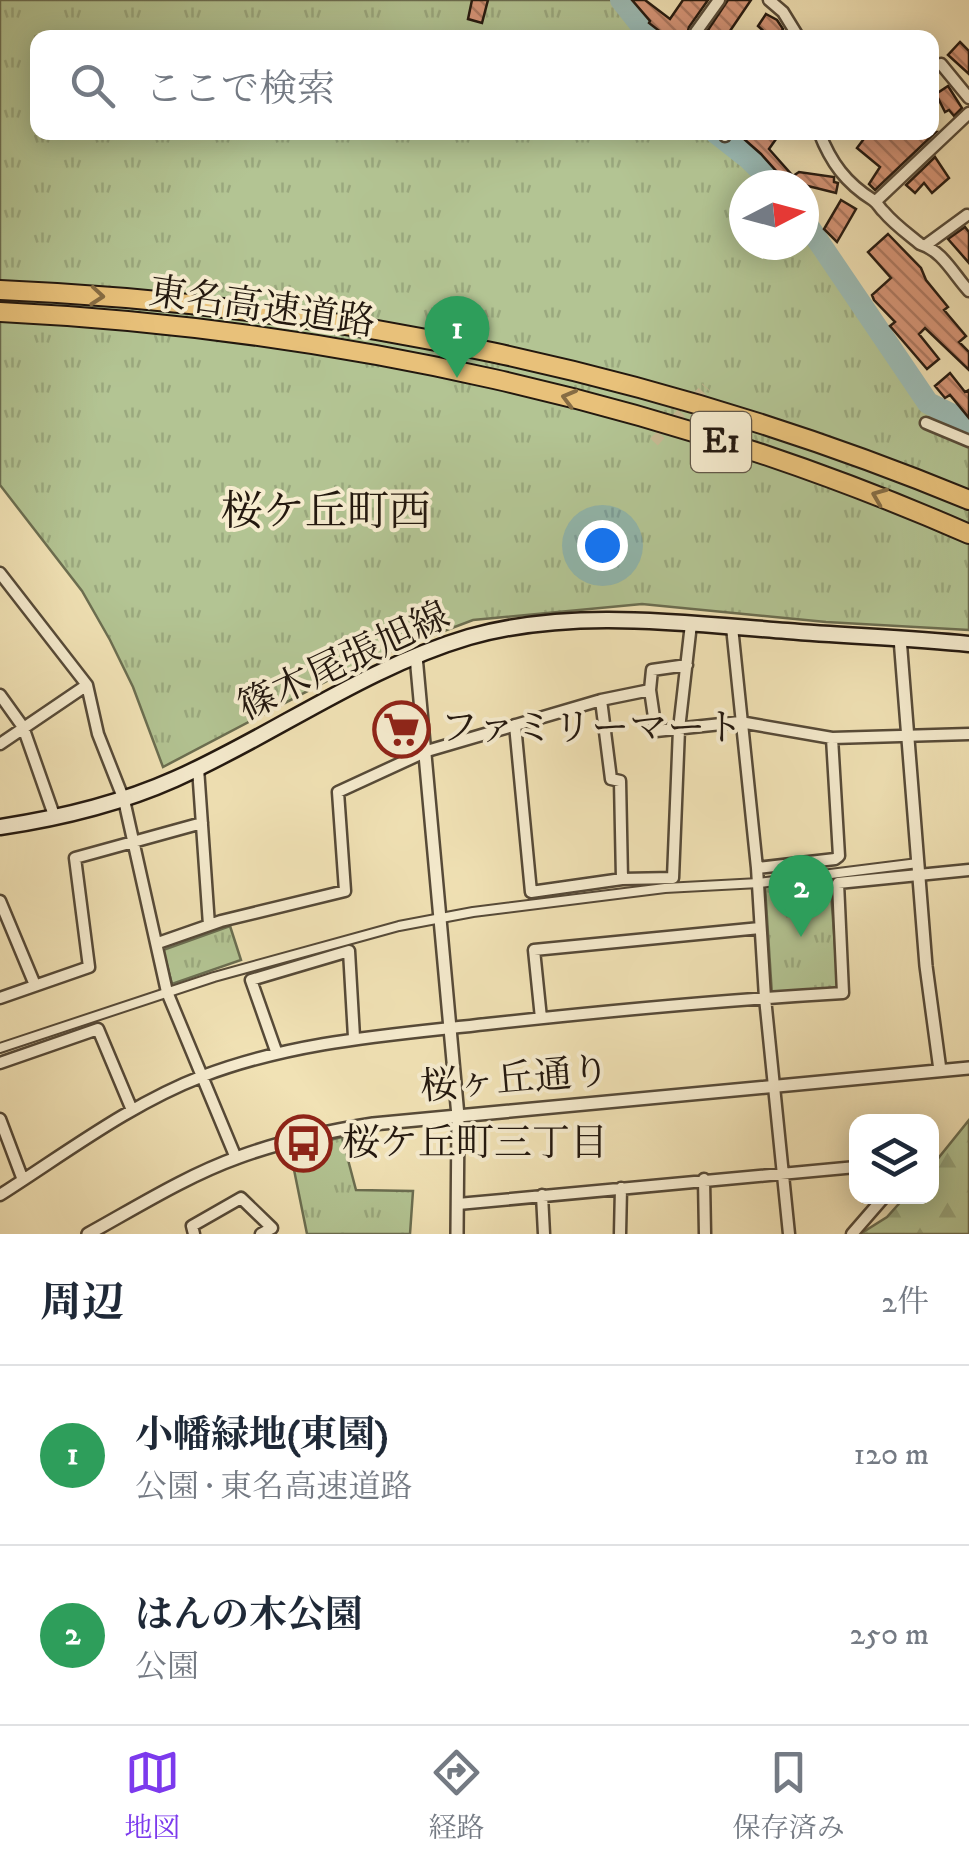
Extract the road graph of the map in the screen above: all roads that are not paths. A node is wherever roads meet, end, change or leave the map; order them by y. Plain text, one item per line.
1 (720, 0) edge
2 (770, 0) edge
3 (698, 30) edge
4 (794, 30) edge
5 (941, 64) dead end
6 (969, 98) edge
7 (969, 112) edge
8 (823, 140) edge
9 (876, 201) junction
10 (968, 215) edge
11 (926, 245) junction
12 (0, 290) edge
13 (969, 291) edge
14 (0, 312) edge
15 (926, 423) dead end
16 (969, 441) edge
17 (969, 500) edge
18 (969, 534) edge
19 (0, 574) edge
20 (691, 624) junction
21 (732, 627) junction
22 (900, 638) junction
23 (969, 644) edge
24 (416, 656) junction
25 (687, 666) junction
26 (87, 686) junction
27 (650, 690) junction
28 (0, 695) edge
29 (602, 700) junction
30 (740, 722) junction
31 (516, 725) junction
32 (22, 727) junction
33 (679, 729) junction
34 (909, 734) junction
35 (969, 734) edge
36 (832, 738) junction
37 (0, 744) edge
38 (426, 751) junction
39 (198, 768) junction
40 (124, 800) junction
41 (55, 818) junction
42 (202, 823) junction
43 (0, 827) edge
44 (132, 844) junction
45 (758, 868) junction
46 (919, 868) junction
47 (969, 870) edge
48 (622, 879) junction
49 (759, 883) junction
50 (0, 901) edge
51 (441, 919) junction
52 (209, 926) junction
53 (760, 928) junction
54 (158, 943) junction
55 (35, 985) junction
56 (168, 992) junction
57 (0, 998) edge
58 (765, 998) junction
59 (541, 1018) junction
60 (451, 1027) junction
61 (354, 1037) junction
62 (0, 1048) edge
63 (276, 1051) junction
64 (0, 1063) edge
65 (969, 1068) edge
66 (940, 1070) junction
67 (200, 1077) junction
68 (776, 1086) junction
69 (132, 1110) junction
70 (458, 1116) junction
71 (0, 1119) edge
72 (236, 1158) junction
73 (849, 1167) edge
74 (784, 1172) junction
75 (704, 1179) junction
76 (23, 1180) junction
77 (621, 1188) junction
78 (0, 1195) edge
79 (542, 1195) junction
80 (458, 1204) junction
81 (878, 1204) edge
82 (88, 1234) edge
83 (194, 1234) edge
84 (261, 1234) edge
85 (457, 1234) edge
86 (544, 1234) edge
87 (620, 1234) edge
88 (705, 1234) edge
89 (789, 1234) edge
90 (852, 1234) edge

1 - 3 street
2 - 4 street
5 - 6 street
7 - 9 street
8 - 9 street
9 - 11 street
10 - 11 street
11 - 13 street
12 -> 17 highway, 東名高速道路 / E1
18 -> 14 highway, 東名高速道路 / E1
15 - 16 street
19 - 26 street
20 - 21 main road, 篠木尾張旭線
20 - 24 main road, 篠木尾張旭線
20 - 25 street
21 - 22 main road, 篠木尾張旭線
21 - 30 street
22 - 23 main road, 篠木尾張旭線
22 - 34 street
24 - 38 street
24 - 39 main road, 篠木尾張旭線
25 - 27 street
25 - 33 street
26 - 32 street
26 - 40 street
27 - 29 street
27 - 33 street
28 - 32 street
29 - 31 street
29 - 48 street
30 - 33 street
30 - 36 street
30 - 45 street
31 - 38 street
31 - 48 street
32 - 37 street
32 - 41 street
33 - 48 street
34 - 35 street
34 - 36 street
34 - 46 street
36 - 45 street
38 - 51 street
38 - 52 street
39 - 40 main road, 篠木尾張旭線
39 - 42 street
40 - 41 main road, 篠木尾張旭線
40 - 44 street
41 - 43 main road, 篠木尾張旭線
42 - 44 street
42 - 52 street
44 - 54 street
44 - 55 street
45 - 49 street
46 - 47 street
46 - 49 street
46 - 58 street
46 - 66 street
49 - 51 street
49 - 53 street
50 - 55 street
51 - 56 street
51 - 60 street
52 - 54 street
53 - 58 street
53 - 59 street
54 - 56 street
55 - 57 street
56 - 62 street
56 - 67 street
58 - 59 street
58 - 68 street
59 - 60 street
60 - 61 street
60 - 70 street
61 - 63 street
61 - 63 street
63 - 67 street
64 - 69 street
65 - 66 street, 桜ヶ丘通り
66 - 68 street, 桜ヶ丘通り
67 - 69 street
67 - 72 street
68 - 70 street, 桜ヶ丘通り
68 - 74 street
69 - 76 street
70 - 72 street, 桜ヶ丘通り
70 - 80 street
71 - 76 street
72 - 82 street, 桜ヶ丘通り
73 - 74 street
74 - 75 street
74 - 89 street
75 - 77 street
75 - 88 street
76 - 78 street
77 - 79 street
77 - 87 street
79 - 80 street
79 - 86 street
80 - 85 street
81 - 90 street
83 - 84 street

